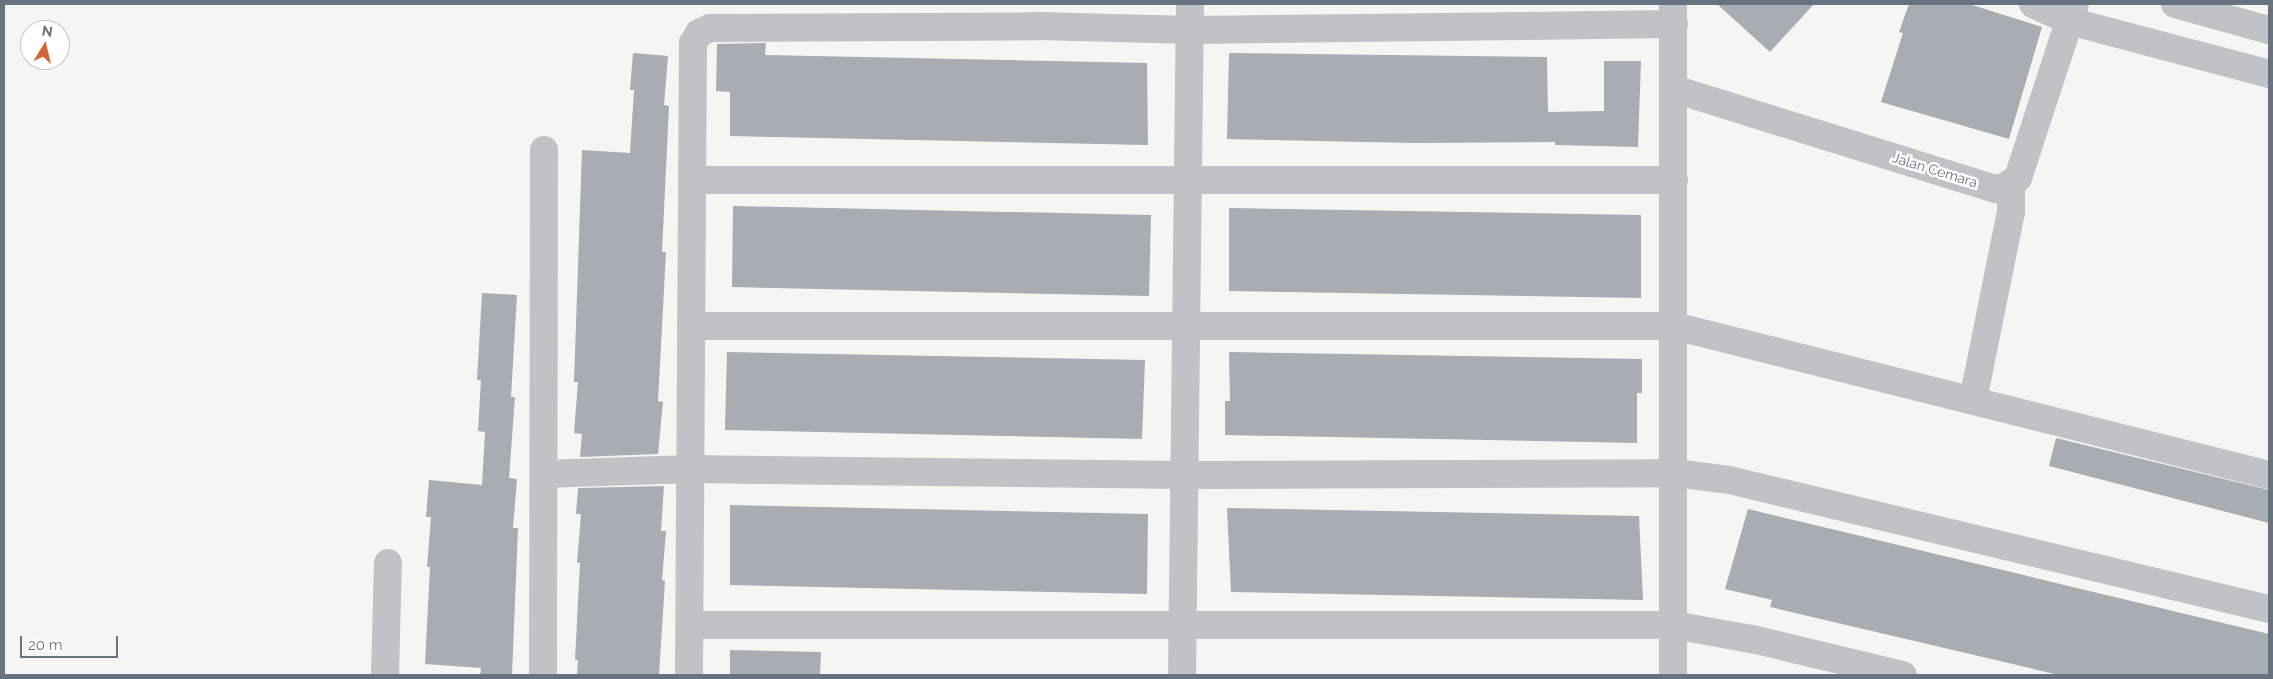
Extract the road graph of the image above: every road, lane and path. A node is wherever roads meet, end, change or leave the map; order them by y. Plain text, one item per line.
1 (2033, 4) edge
2 (2175, 4) edge
3 (2072, 12) edge
4 (1673, 14) edge
5 (1190, 17) edge
6 (2269, 30) edge
7 (2269, 74) edge
8 (1674, 89) junction
9 (544, 150) dead end
10 (692, 180) junction
11 (1186, 180) junction
12 (1674, 180) junction
13 (2011, 185) junction
14 (691, 326) junction
15 (1674, 326) junction
16 (1184, 327) junction
17 (1973, 400) junction
18 (690, 469) junction
19 (1675, 472) junction
20 (544, 474) junction
21 (1184, 475) junction
22 (2269, 475) edge
23 (388, 564) dead end
24 (2269, 609) edge
25 (690, 625) junction
26 (1673, 625) junction
27 (1183, 626) junction
28 (385, 675) edge
29 (543, 675) edge
30 (689, 675) edge
31 (1182, 675) edge
32 (1673, 675) edge
33 (1903, 675) edge

1 - 3 street
2 - 6 street
3 - 7 street
3 - 13 street
4 - 5 street
4 - 8 street
5 - 10 street
5 - 11 street
8 - 12 street
8 - 13 street, Jalan Cemara
9 - 20 street
10 - 11 street
10 - 14 street
11 - 12 street
11 - 16 street
12 - 15 street
13 - 17 street
14 - 16 street
14 - 18 street
15 - 16 street
15 - 17 street
15 - 19 street
16 - 21 street
17 - 22 street
18 - 20 street
18 - 21 street
18 - 25 street
19 - 21 street
19 - 24 street
19 - 26 street
20 - 29 street
21 - 27 street
23 - 28 street
25 - 27 street
25 - 30 street
26 - 27 street
26 - 32 street
26 - 33 street
27 - 31 street

